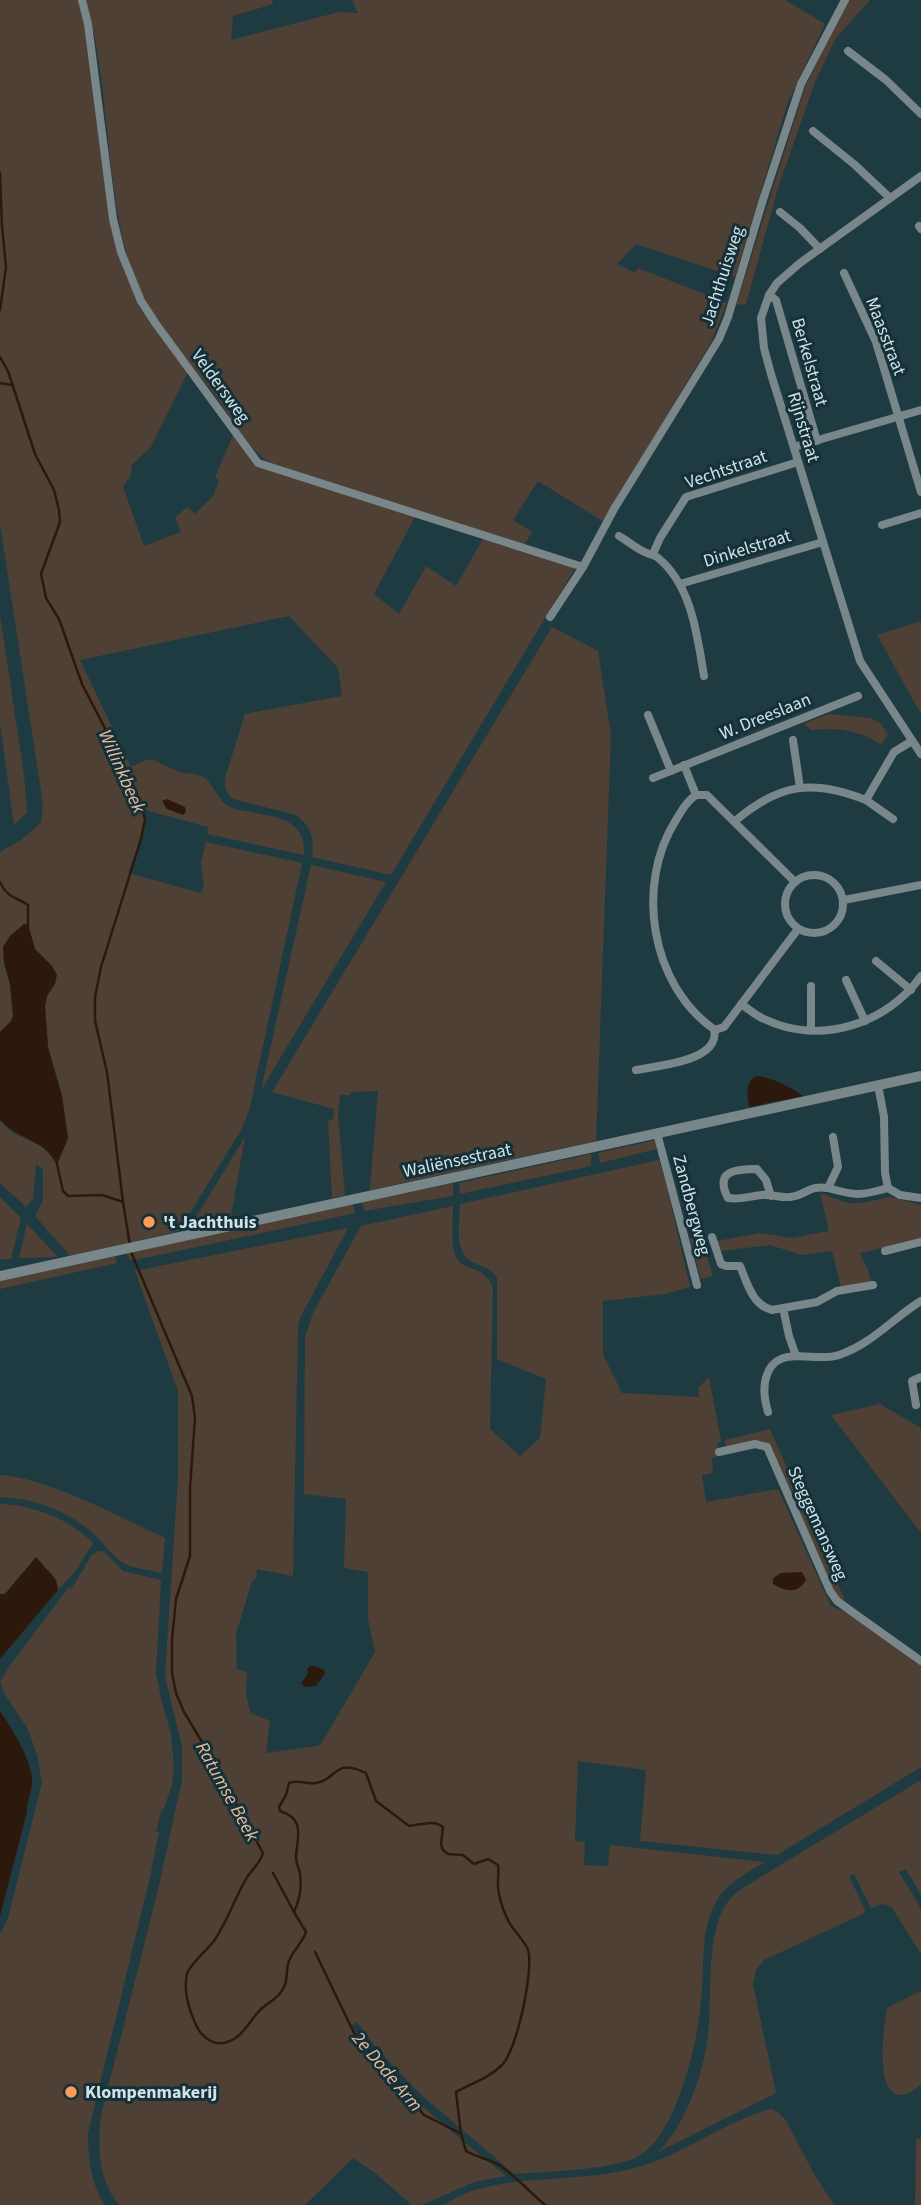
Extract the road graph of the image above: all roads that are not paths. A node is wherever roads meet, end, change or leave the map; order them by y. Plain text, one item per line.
1 (82, 0) edge
2 (845, 0) edge
3 (848, 51) dead end
4 (921, 114) edge
5 (813, 131) dead end
6 (921, 176) edge
7 (890, 198) junction
8 (780, 212) dead end
9 (820, 249) junction
10 (844, 273) dead end
11 (769, 295) junction
12 (921, 410) edge
13 (898, 417) junction
14 (817, 441) junction
15 (794, 447) junction
16 (798, 462) junction
17 (921, 492) edge
18 (921, 513) edge
19 (882, 525) dead end
20 (620, 536) dead end
21 (823, 542) junction
22 (653, 554) junction
23 (583, 567) junction
24 (680, 584) junction
25 (550, 617) dead end
26 (705, 676) dead end
27 (858, 695) dead end
28 (648, 715) dead end
29 (793, 740) dead end
30 (912, 741) junction
31 (921, 754) edge
32 (684, 765) junction
33 (671, 771) junction
34 (653, 778) dead end
35 (800, 788) junction
36 (696, 794) junction
37 (866, 800) junction
38 (893, 819) dead end
39 (735, 821) junction
40 (795, 881) junction
41 (921, 885) edge
42 (844, 900) junction
43 (798, 929) junction
44 (876, 961) dead end
45 (921, 976) edge
46 (846, 980) dead end
47 (811, 986) dead end
48 (911, 990) junction
49 (741, 1004) junction
50 (865, 1021) junction
51 (715, 1030) junction
52 (811, 1030) junction
53 (636, 1070) dead end
54 (921, 1076) edge
55 (878, 1085) junction
56 (657, 1133) junction
57 (833, 1137) dead end
58 (828, 1188) junction
59 (888, 1188) junction
60 (771, 1196) junction
61 (921, 1198) edge
62 (712, 1237) dead end
63 (921, 1242) edge
64 (885, 1251) dead end
65 (0, 1276) edge
66 (873, 1285) dead end
67 (697, 1286) dead end
68 (921, 1301) edge
69 (783, 1308) junction
70 (796, 1356) junction
71 (921, 1377) edge
72 (916, 1405) dead end
73 (768, 1412) dead end
74 (719, 1452) dead end
75 (921, 1661) edge

1 - 23 street, Veldersweg
2 - 23 street, Jachthuisweg
3 - 4 street
5 - 7 street
6 - 7 street
7 - 9 street
8 - 9 street
9 - 11 street
10 - 13 street, Maasstraat
11 - 14 street, Berkelstraat
11 - 15 street, Rijnstraat
12 - 13 street
13 - 14 street
13 - 17 street, Maasstraat
14 - 15 street
15 - 16 street, Rijnstraat
16 - 21 street, Rijnstraat
16 - 22 street, Vechtstraat
18 - 19 street
20 - 22 street
21 - 24 street, Dinkelstraat
21 - 30 street, Rijnstraat
22 - 24 street
23 - 25 street, Jachthuisweg
24 - 26 street
27 - 32 street, W. Dreeslaan
28 - 33 street
29 - 35 street
30 - 31 street, Rijnstraat
30 - 37 street
32 - 33 street, W. Dreeslaan
32 - 36 street
33 - 34 street, W. Dreeslaan
35 - 37 street
35 - 39 street
36 - 39 street
36 - 51 street
37 - 38 street
39 - 40 street
40 - 42 street
40 - 43 street
41 - 42 street
42 - 43 street
43 - 49 street
44 - 48 street
45 - 48 street
46 - 50 street
47 - 52 street
48 - 50 street
49 - 51 street
49 - 52 street
50 - 52 street
51 - 53 street
54 - 55 street, Waliënsestraat
55 - 56 street, Waliënsestraat
55 - 59 street
56 - 65 street, Waliënsestraat
56 - 67 street, Zandbergweg
57 - 58 street
58 - 59 street
58 - 60 street
59 - 61 street
60 - 60 street
62 - 69 street
63 - 64 street
66 - 69 street
68 - 70 street
69 - 70 street
70 - 73 street
71 - 72 street
74 - 75 street, Steggemansweg

